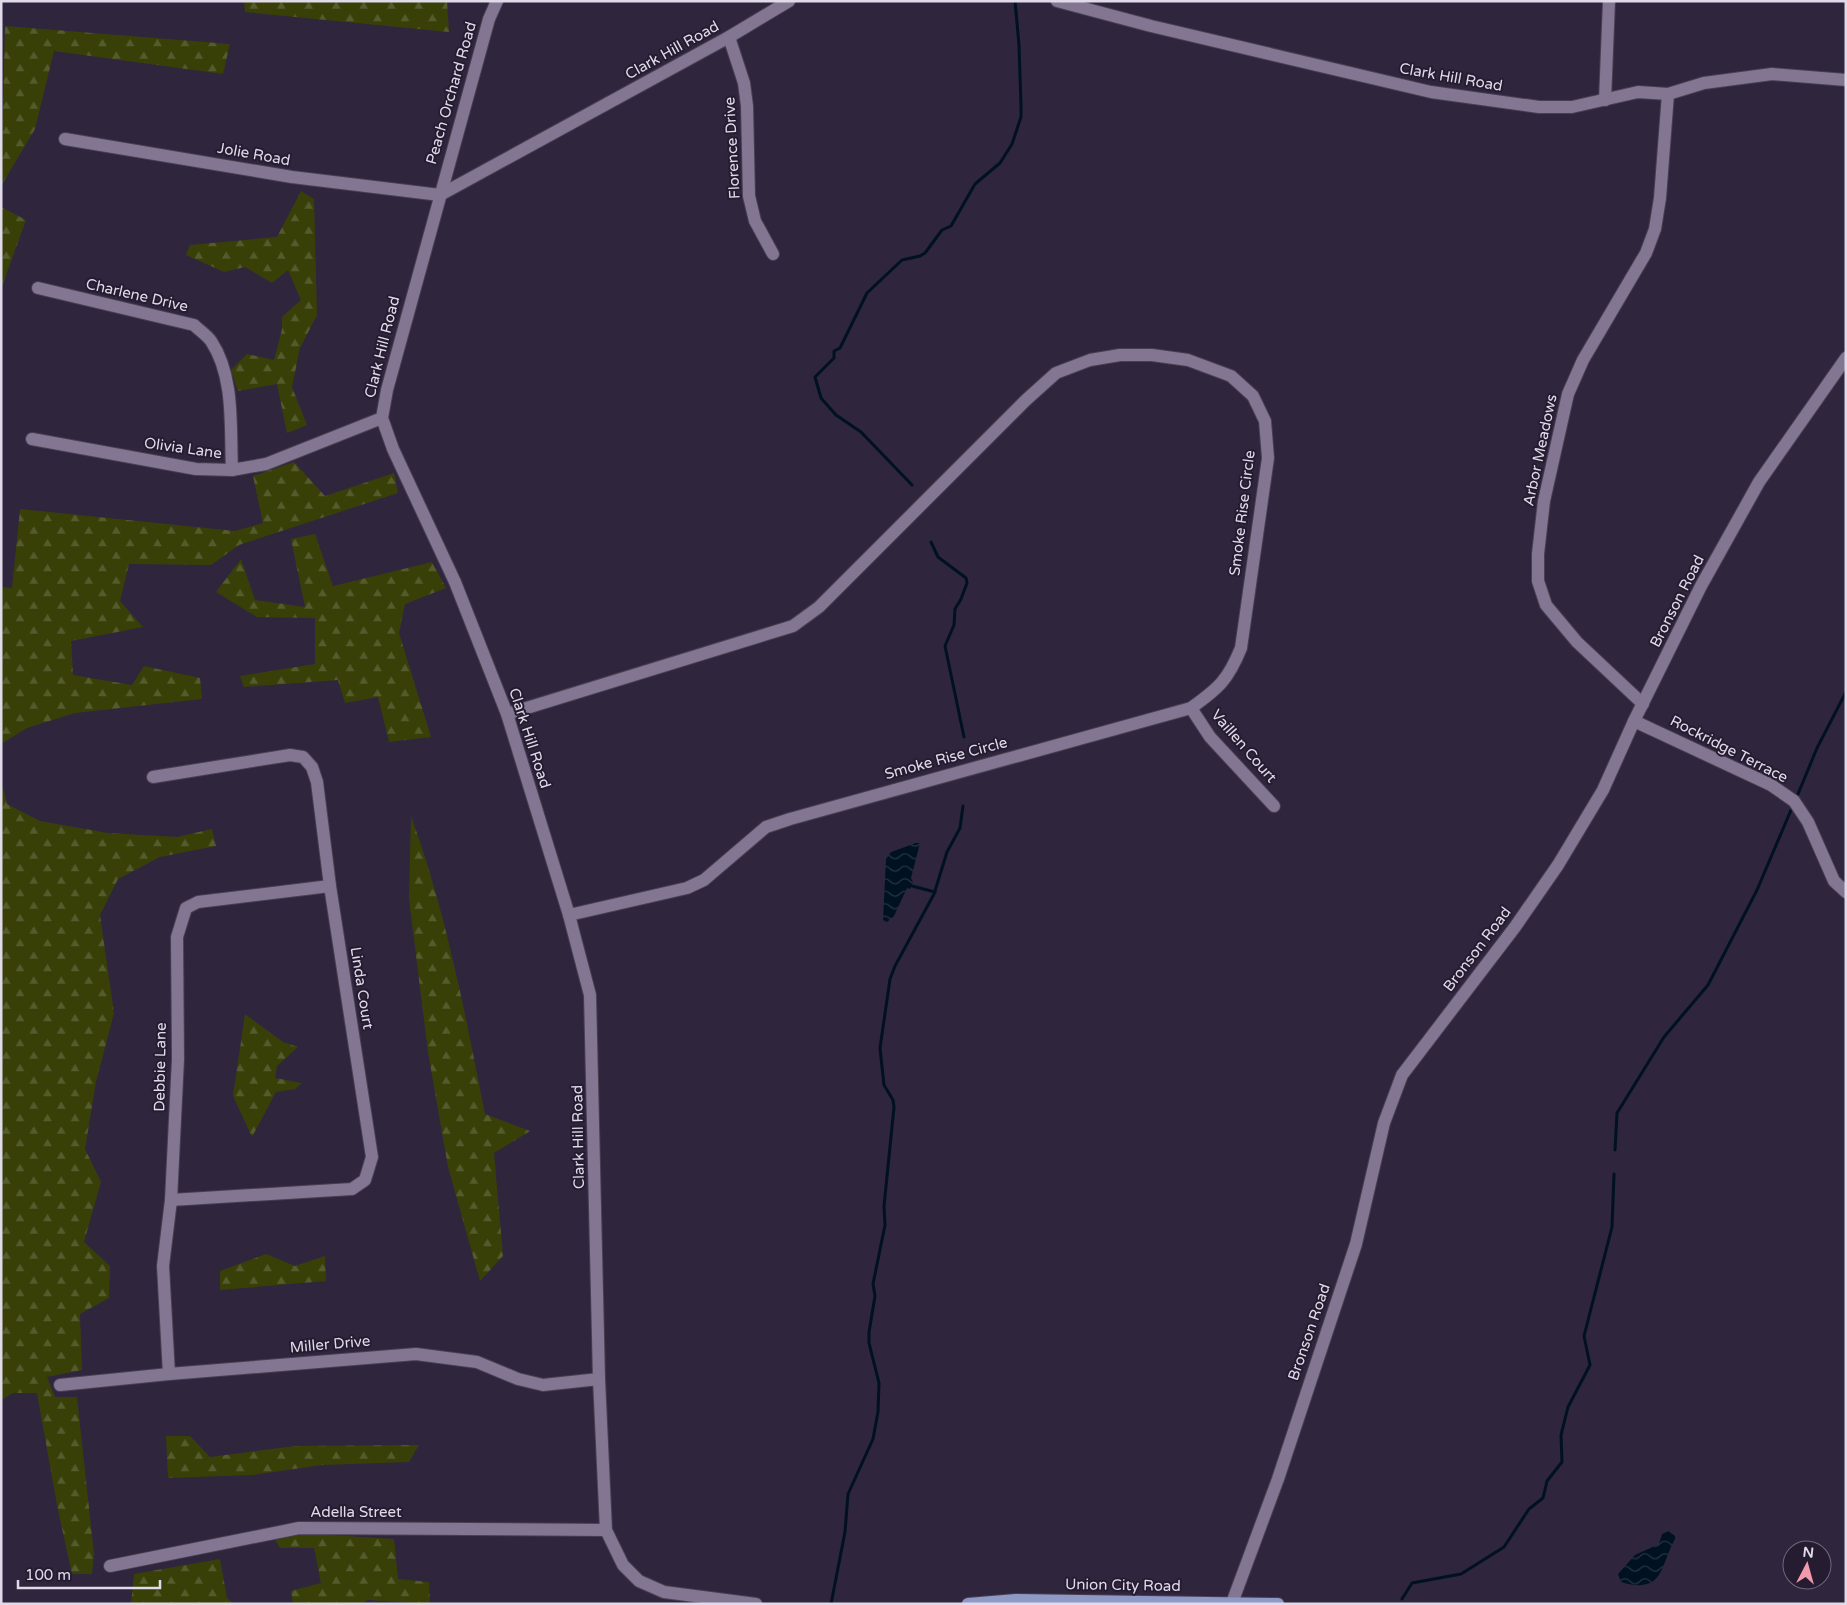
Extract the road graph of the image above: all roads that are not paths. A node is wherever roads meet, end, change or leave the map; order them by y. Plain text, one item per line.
1 (497, 1) edge
2 (789, 1) edge
3 (1057, 1) edge
4 (1609, 1) edge
5 (729, 37) junction
6 (1846, 80) edge
7 (1668, 94) junction
8 (1605, 100) junction
9 (65, 139) dead end
10 (440, 195) junction
11 (773, 254) dead end
12 (38, 288) dead end
13 (1846, 358) edge
14 (382, 418) junction
15 (32, 438) dead end
16 (232, 470) junction
17 (1643, 704) junction
18 (1192, 708) junction
19 (507, 714) junction
20 (1634, 720) junction
21 (154, 777) dead end
22 (1274, 806) dead end
23 (330, 886) junction
24 (1846, 892) edge
25 (569, 916) junction
26 (170, 1200) junction
27 (169, 1374) junction
28 (599, 1379) junction
29 (60, 1385) dead end
30 (606, 1530) junction
31 (110, 1566) dead end
32 (1232, 1603) edge
33 (756, 1604) edge
34 (968, 1604) edge
35 (1278, 1604) edge

1 - 10 street, Peach Orchard Road
2 - 5 street, Clark Hill Road
3 - 8 street, Clark Hill Road
4 - 8 street
5 - 10 street, Clark Hill Road
5 - 11 street, Florence Drive
6 - 7 street, Clark Hill Road
7 - 8 street, Clark Hill Road
7 - 17 street, Arbor Meadows
9 - 10 street, Jolie Road
10 - 14 street, Clark Hill Road
12 - 16 street, Charlene Drive
13 - 17 street, Bronson Road
14 - 16 street, Olivia Lane
14 - 19 street, Clark Hill Road
15 - 16 street, Olivia Lane
17 - 20 street, Bronson Road
18 - 19 street, Smoke Rise Circle
18 - 22 street, Vaillen Court
18 - 25 street, Smoke Rise Circle
19 - 25 street, Clark Hill Road
20 - 24 street, Rockridge Terrace
20 - 32 street, Bronson Road
21 - 23 street, Linda Court
23 - 26 street, Debbie Lane
23 - 26 street, Linda Court
25 - 28 street, Clark Hill Road
26 - 27 street, Debbie Lane
27 - 28 street, Miller Drive
27 - 29 street, Miller Drive
28 - 30 street, Clark Hill Road
30 - 31 street, Adella Street
30 - 33 street, Clark Hill Road
32 - 34 main road, Union City Road
32 - 35 main road, Union City Road

